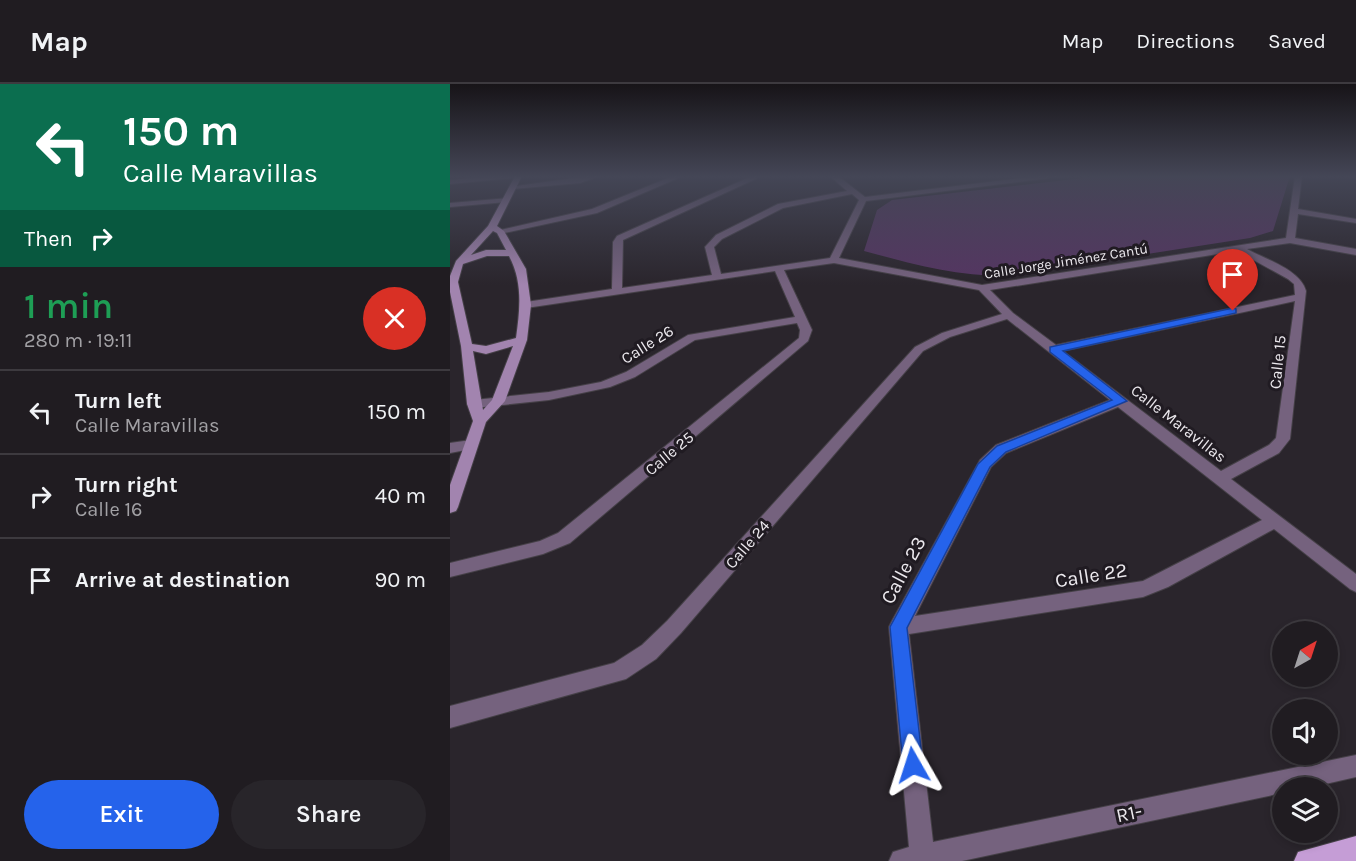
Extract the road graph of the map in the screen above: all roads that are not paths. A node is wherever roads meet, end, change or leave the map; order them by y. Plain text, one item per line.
1 (502, 212) edge
2 (587, 212) edge
3 (678, 212) edge
4 (768, 212) edge
5 (856, 212) edge
6 (1295, 212) edge
7 (1303, 212) edge
8 (1356, 221) edge
9 (496, 229) junction
10 (1290, 240) junction
11 (1238, 248) junction
12 (1356, 252) edge
13 (513, 253) junction
14 (834, 260) junction
15 (459, 263) junction
16 (778, 267) junction
17 (717, 276) junction
18 (451, 283) edge
19 (982, 288) junction
20 (617, 291) junction
21 (1300, 297) junction
22 (526, 305) junction
23 (1009, 315) junction
24 (802, 319) junction
25 (521, 340) junction
26 (467, 346) junction
27 (1054, 349) junction
28 (498, 401) junction
29 (1121, 401) junction
30 (474, 404) junction
31 (480, 421) junction
32 (471, 445) junction
33 (450, 448) edge
34 (1220, 478) junction
35 (450, 507) edge
36 (1275, 521) junction
37 (450, 570) edge
38 (1356, 585) edge
39 (899, 627) junction
40 (450, 717) edge
41 (1356, 766) edge
42 (1356, 849) edge
43 (912, 859) edge
44 (1307, 861) edge

1 - 9 street
2 - 9 street
3 - 20 street
4 - 17 street
5 - 14 street
6 - 10 street
7 - 8 street
9 - 13 street
9 - 15 street
10 - 11 street, Calle Jorge Jiménez Cantú
10 - 12 street, Calle Jorge Jiménez Cantú
11 - 19 street, Calle Jorge Jiménez Cantú
11 - 21 street
13 - 15 street
13 - 22 street
14 - 16 street, Calle Jorge Jiménez Cantú
14 - 19 street, Calle Jorge Jiménez Cantú
15 - 18 street
16 - 17 street, Calle Jorge Jiménez Cantú
16 - 24 street
17 - 20 street, Calle Jorge Jiménez Cantú
18 - 26 street
19 - 23 street, Calle Maravillas
20 - 22 street, Calle Jorge Jiménez Cantú
21 - 27 street
21 - 34 street, Calle 15
22 - 25 street
23 - 27 street, Calle Maravillas
23 - 40 street, Calle 24
24 - 28 street, Calle 26
24 - 37 street, Calle 25
25 - 26 street
25 - 28 street
26 - 30 street
27 - 29 street, Calle Maravillas
28 - 30 street, Calle 26
28 - 31 street
29 - 34 street, Calle Maravillas
29 - 39 street, Calle 23
30 - 31 street
31 - 32 street
32 - 33 street
32 - 35 street
34 - 36 street, Calle Maravillas
36 - 38 street, Calle Maravillas
36 - 39 street, Calle 22
39 - 43 street, Calle 23
41 - 43 street, R1-
42 - 44 main road

